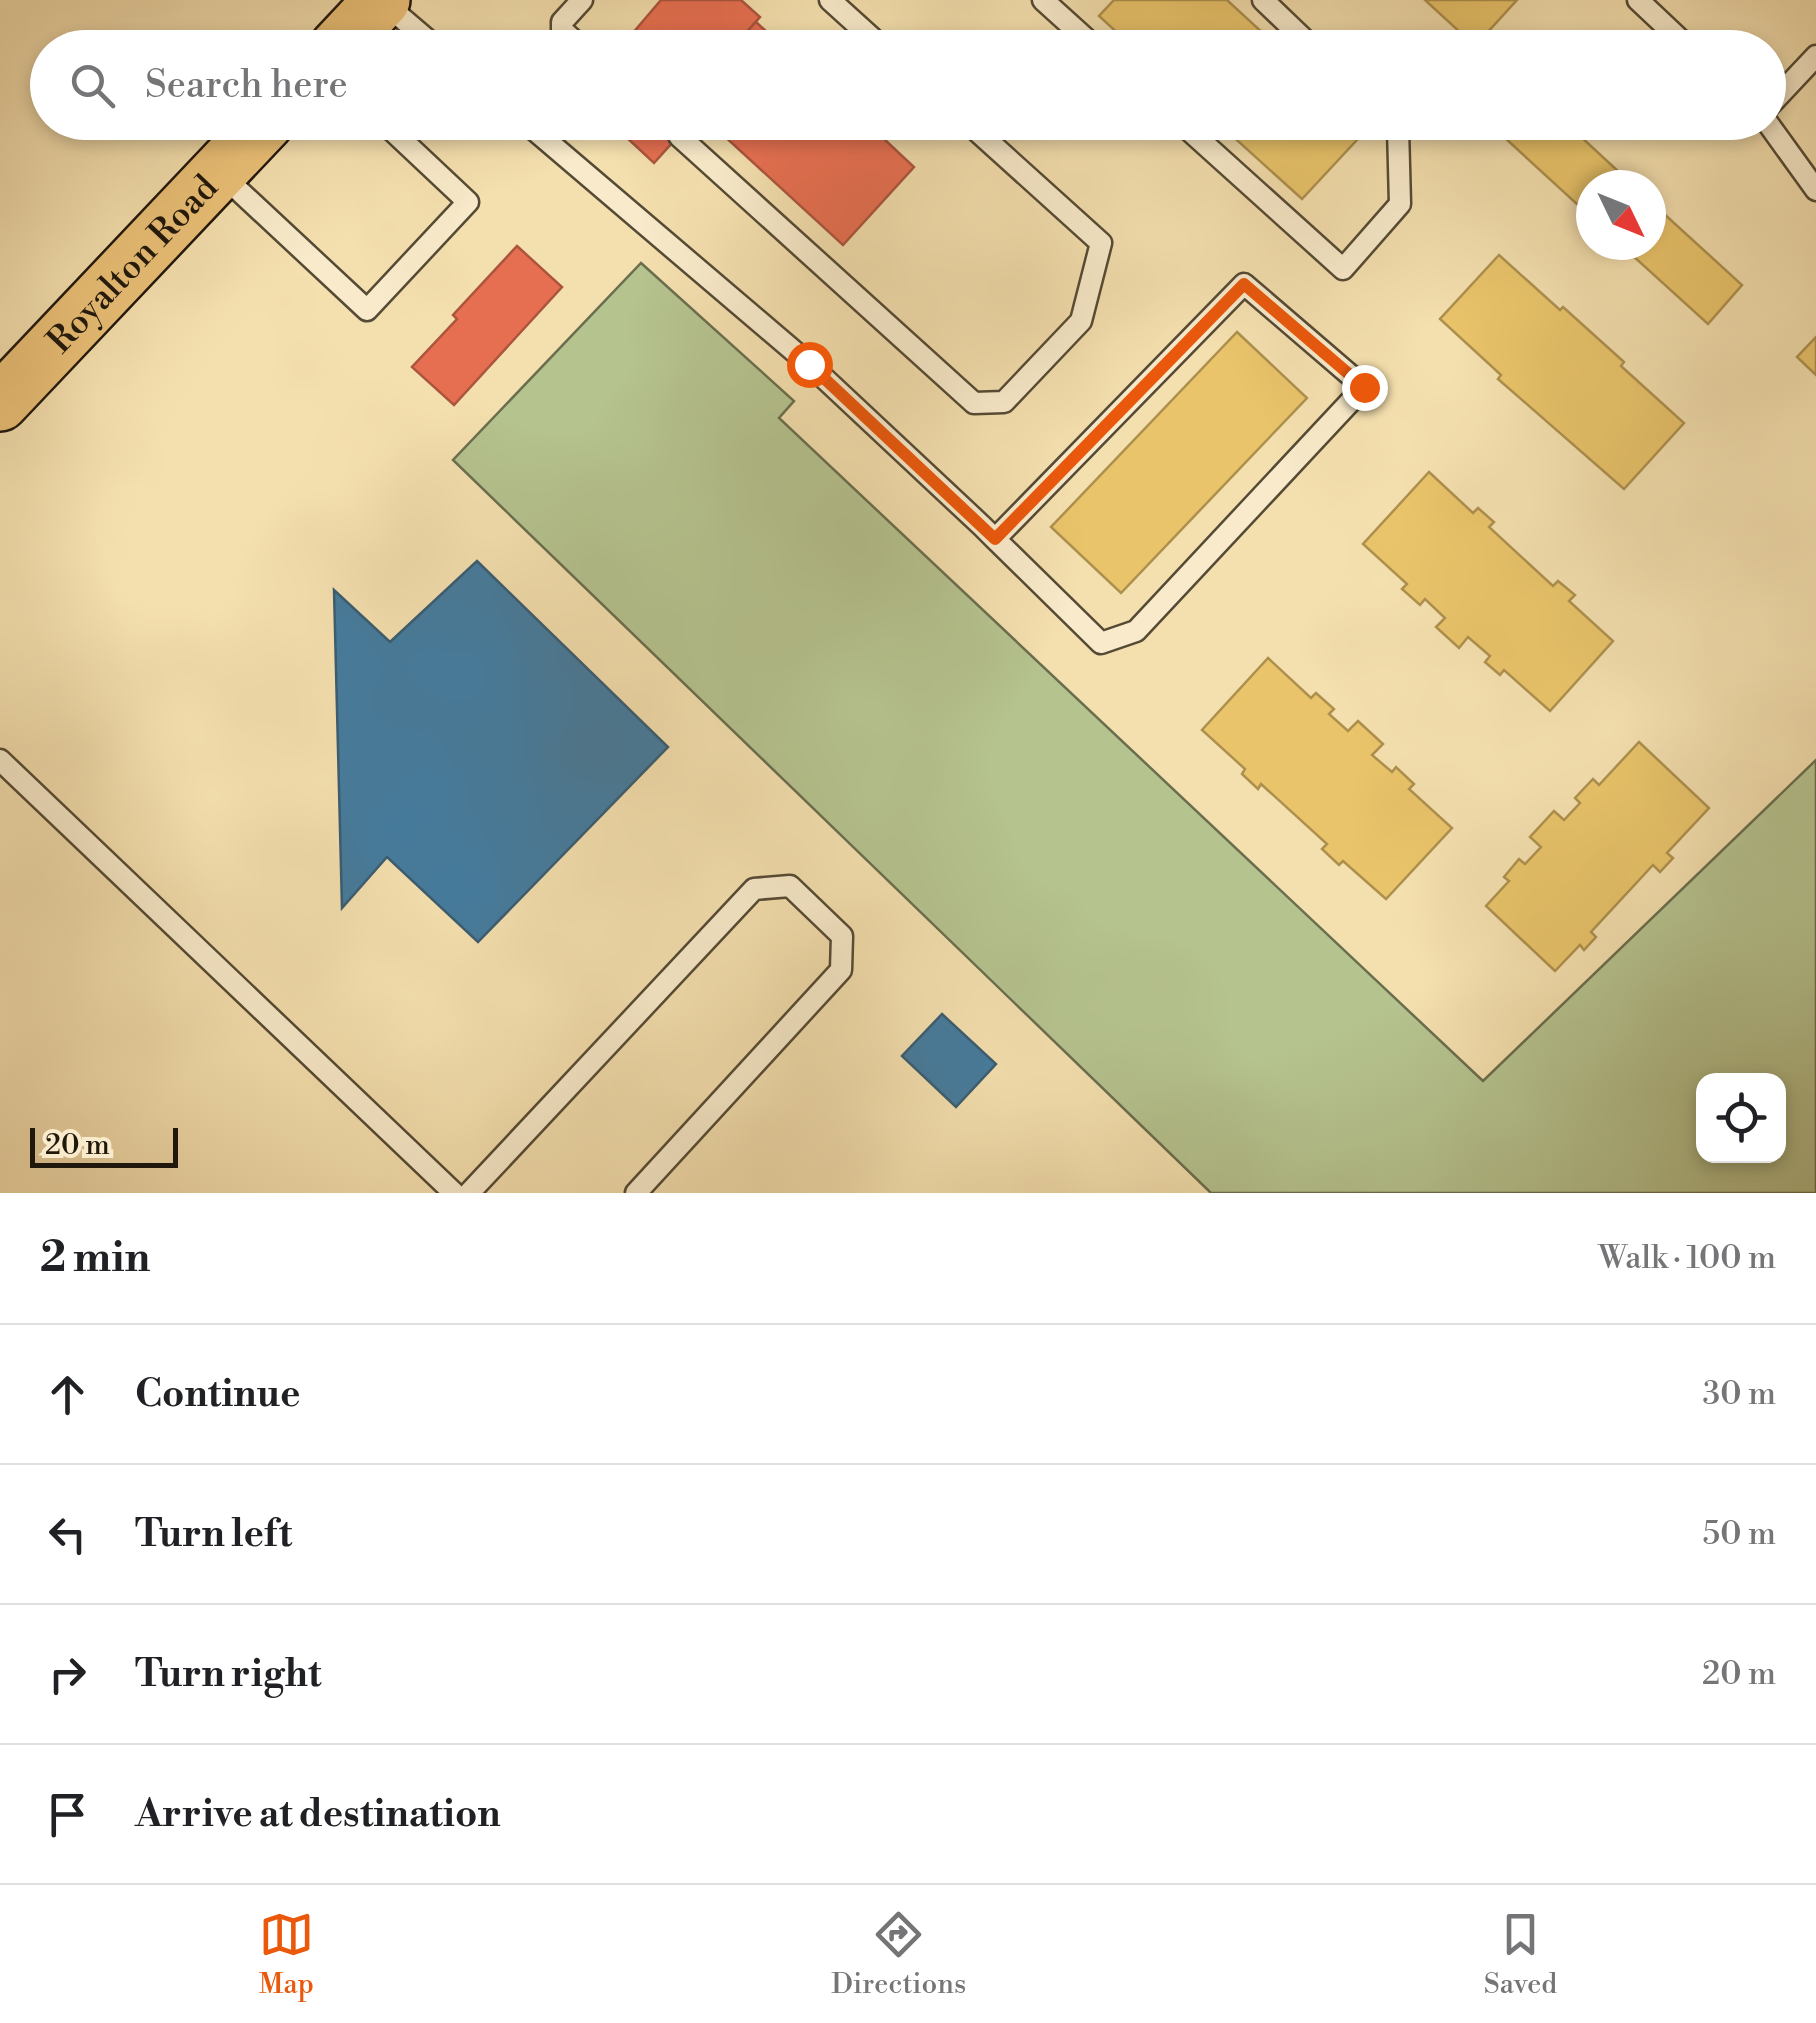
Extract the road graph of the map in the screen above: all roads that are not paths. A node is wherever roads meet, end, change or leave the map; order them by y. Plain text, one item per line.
1 (382, 0) edge
2 (582, 0) edge
3 (830, 0) edge
4 (1043, 0) edge
5 (1262, 0) edge
6 (1638, 0) edge
7 (354, 30) edge
8 (416, 30) edge
9 (562, 30) edge
10 (863, 30) edge
11 (1076, 30) edge
12 (1294, 30) edge
13 (1670, 30) edge
14 (1816, 56) edge
15 (1786, 88) edge
16 (249, 140) edge
17 (402, 140) edge
18 (546, 140) edge
19 (683, 140) edge
20 (987, 140) edge
21 (1200, 140) edge
22 (1398, 140) edge
23 (1780, 140) edge
24 (219, 172) junction
25 (1816, 190) edge
26 (0, 403) edge
27 (995, 539) junction
28 (0, 760) edge
29 (454, 1193) edge
30 (468, 1193) edge
31 (636, 1193) edge

1 - 7 main road
1 - 8 lane
2 - 9 lane
3 - 10 lane
4 - 11 lane
5 - 12 lane
6 - 13 lane
14 - 15 lane
16 - 24 main road, Royalton Road
17 - 24 lane
18 - 27 lane
19 - 20 lane
21 - 22 lane
23 - 25 lane
24 - 26 main road, Royalton Road
27 - 27 lane
28 - 29 lane
30 - 31 lane

